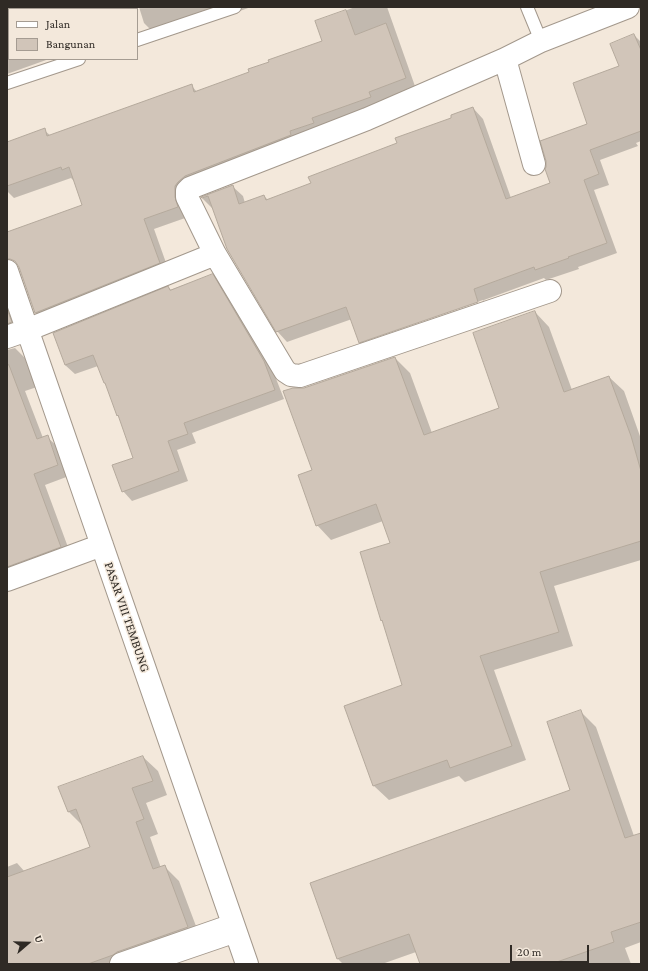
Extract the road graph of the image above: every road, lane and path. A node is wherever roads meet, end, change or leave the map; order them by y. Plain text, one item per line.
1 (527, 7) edge
2 (628, 7) edge
3 (235, 8) edge
4 (138, 40) edge
5 (541, 41) junction
6 (76, 60) edge
7 (505, 60) junction
8 (7, 83) edge
9 (534, 164) dead end
10 (216, 254) junction
11 (7, 271) edge
12 (550, 291) dead end
13 (27, 330) junction
14 (7, 337) edge
15 (102, 545) junction
16 (7, 580) edge
17 (235, 930) junction
18 (121, 964) edge
19 (155, 964) edge
20 (247, 964) edge

1 - 5 lane
2 - 5 street
3 - 4 lane
5 - 7 street
6 - 8 lane
7 - 9 street
7 - 10 street
10 - 12 street
10 - 13 street
11 - 13 street, PASAR VIII TEMBUNG
13 - 14 street
13 - 15 street, PASAR VIII TEMBUNG
15 - 16 street
15 - 17 street, PASAR VIII TEMBUNG
17 - 18 street
17 - 19 lane
17 - 20 street, PASAR VIII TEMBUNG

